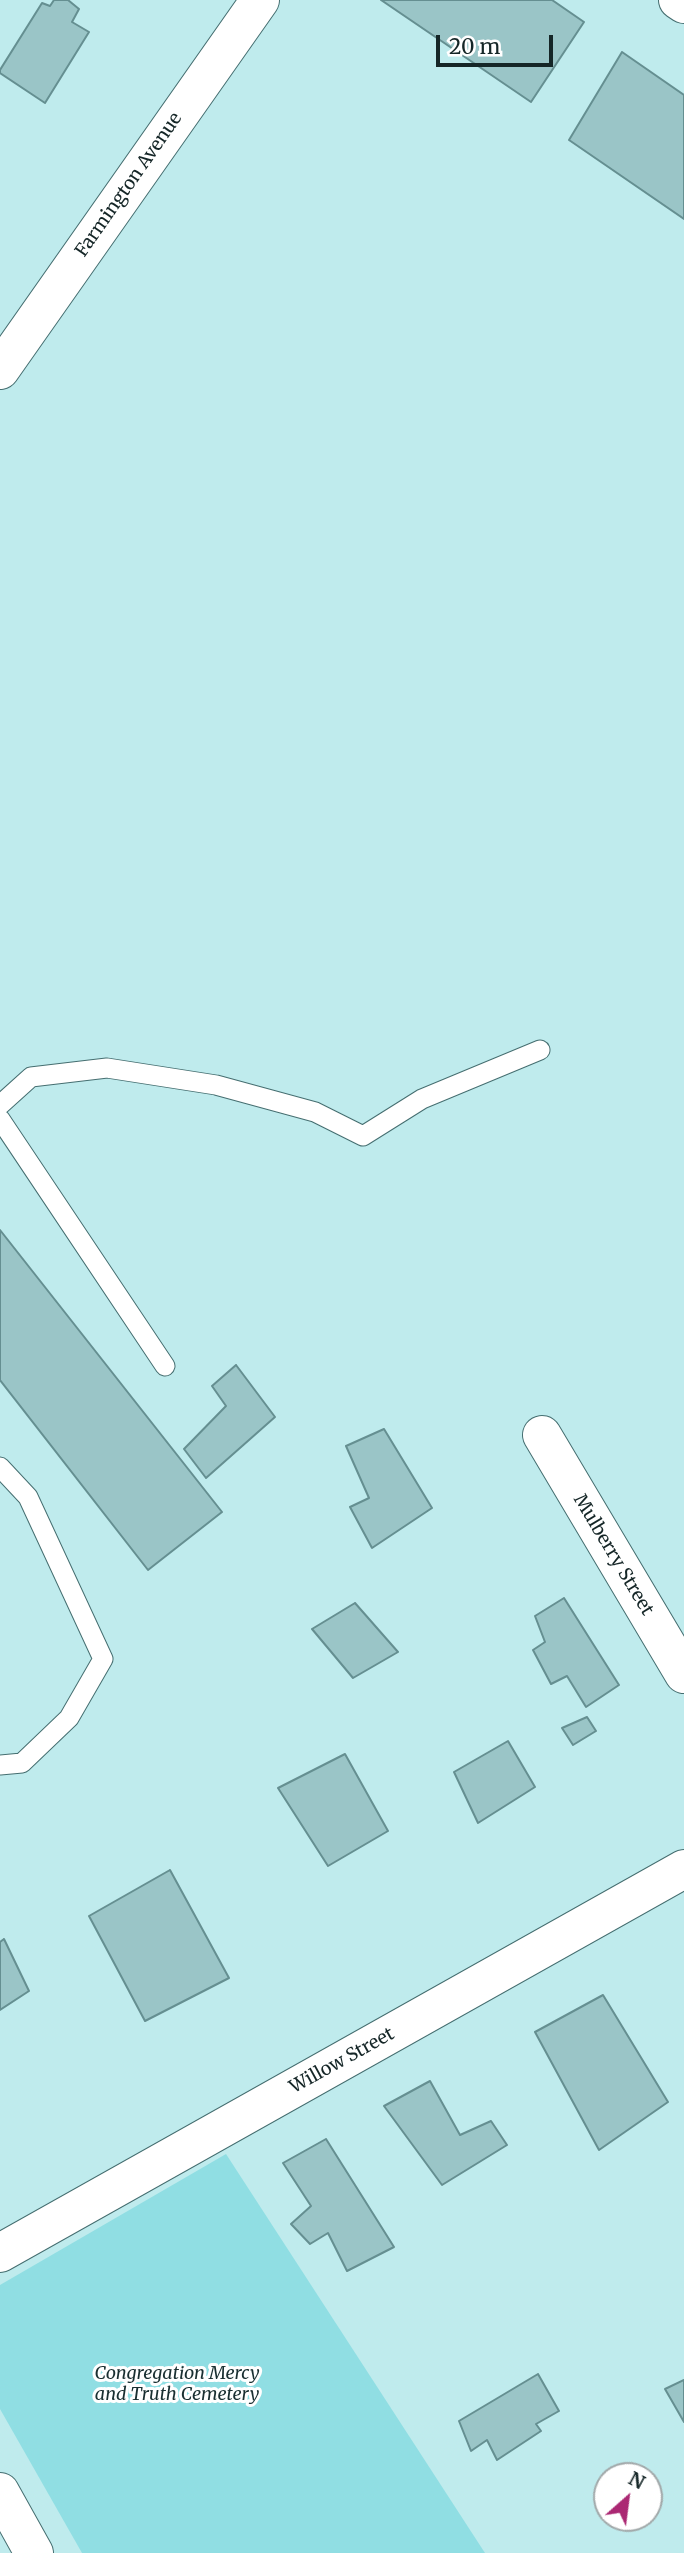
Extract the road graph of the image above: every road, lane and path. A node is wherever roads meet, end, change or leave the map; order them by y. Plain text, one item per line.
1 (260, 0) edge
2 (678, 0) edge
3 (684, 4) edge
4 (0, 370) edge
5 (540, 1050) dead end
6 (0, 1105) edge
7 (0, 1119) edge
8 (165, 1366) dead end
9 (542, 1435) dead end
10 (0, 1467) edge
11 (684, 1674) edge
12 (0, 1765) edge
13 (684, 1868) edge
14 (0, 2253) edge
15 (0, 2492) edge
16 (34, 2553) edge

1 - 4 street, Farmington Avenue
2 - 3 street
5 - 6 lane
7 - 8 lane
9 - 11 street, Mulberry Street
10 - 12 lane
13 - 14 street, Willow Street
15 - 16 street

